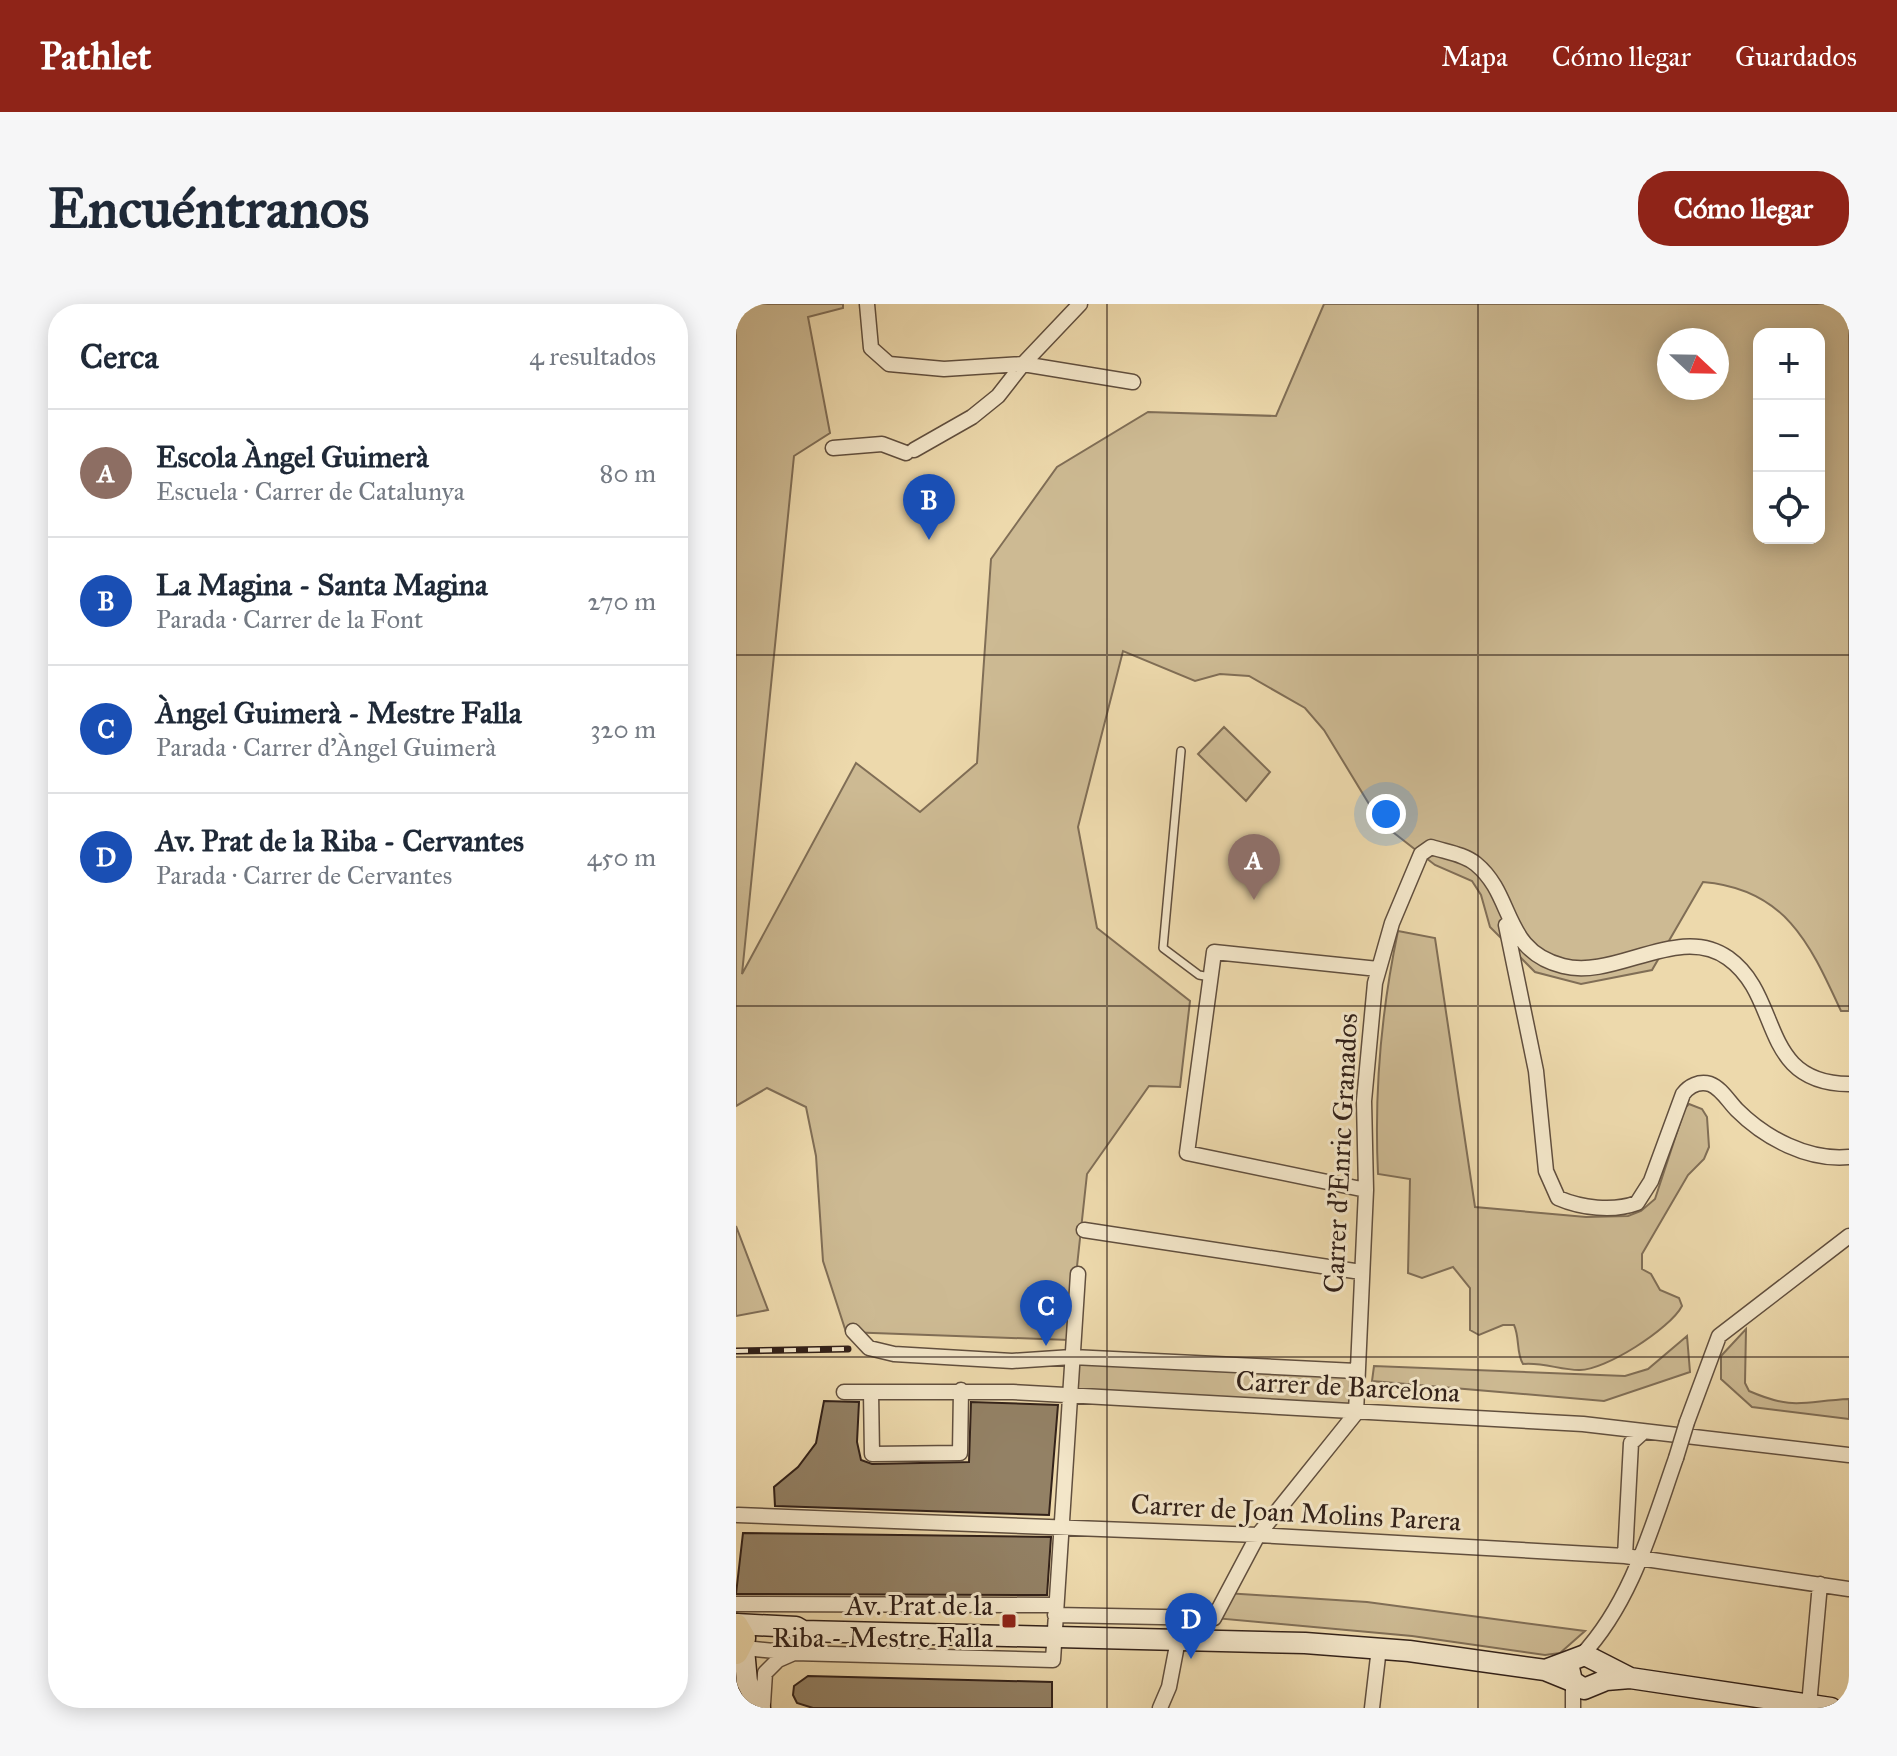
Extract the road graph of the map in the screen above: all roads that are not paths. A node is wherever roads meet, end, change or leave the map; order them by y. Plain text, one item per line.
1 (867, 304) edge
2 (1080, 304) edge
3 (1023, 364) junction
4 (1133, 382) dead end
5 (833, 448) dead end
6 (1181, 751) dead end
7 (1504, 912) junction
8 (1541, 958) junction
9 (1378, 969) junction
10 (1210, 977) junction
11 (1520, 988) junction
12 (1849, 1084) edge
13 (1849, 1157) edge
14 (1366, 1190) junction
15 (1084, 1230) dead end
16 (1849, 1236) edge
17 (1361, 1272) junction
18 (1078, 1274) dead end
19 (853, 1331) dead end
20 (1072, 1357) junction
21 (1356, 1371) junction
22 (961, 1390) junction
23 (844, 1392) dead end
24 (871, 1392) junction
25 (1070, 1397) junction
26 (1356, 1413) junction
27 (1642, 1433) junction
28 (1849, 1455) edge
29 (738, 1515) dead end
30 (1061, 1527) junction
31 (1258, 1535) junction
32 (1625, 1556) junction
33 (1641, 1559) junction
34 (1820, 1584) junction
35 (1849, 1589) edge
36 (736, 1604) edge
37 (1055, 1619) junction
38 (739, 1640) edge
39 (1178, 1640) junction
40 (1379, 1648) junction
41 (794, 1653) junction
42 (1585, 1672) junction
43 (1809, 1705) junction
44 (762, 1708) edge
45 (1160, 1708) edge
46 (1372, 1708) edge
47 (1575, 1708) edge
48 (1831, 1708) edge

1 - 3 street
2 - 3 street
3 - 4 street
3 - 5 street
6 - 10 lane
7 - 8 street, Carrer d'Enric Granados
7 - 9 street, Carrer d'Enric Granados
7 - 11 street
8 - 11 street
8 - 12 street
9 - 10 street
9 - 14 street, Carrer d'Enric Granados
10 - 14 street
11 - 13 street
14 - 17 street, Carrer d'Enric Granados
15 - 17 street
16 - 33 street, bridge
17 - 21 street, Carrer d'Enric Granados
18 - 20 street
19 - 20 street
20 - 21 street
20 - 25 street
21 - 26 street, Carrer d'Enric Granados
22 - 24 street, Carrer de Barcelona
22 - 24 street
22 - 25 street, Carrer de Barcelona
23 - 24 street, Carrer de Barcelona
25 - 26 street, Carrer de Barcelona
25 - 30 street
26 - 27 street, Carrer de Barcelona
26 - 31 street
27 - 28 street, Carrer de Barcelona
27 - 32 street
29 - 30 street, Carrer de Joan Molins Parera
30 - 31 street, Carrer de Joan Molins Parera
30 - 37 street
31 - 32 street, Carrer de Joan Molins Parera
31 - 37 street
32 - 33 street, Carrer de Joan Molins Parera
33 - 34 street, Carrer de Joan Molins Parera
33 - 42 street
34 - 35 street, Carrer de Joan Molins Parera
34 - 43 street
36 - 37 street
37 - 38 main road
37 - 39 main road
37 - 41 street
38 - 41 street
38 - 44 main road
39 - 40 main road
39 - 45 street
40 - 42 main road
40 - 46 street
41 - 44 street
42 - 43 main road
42 - 47 street
43 - 48 main road

